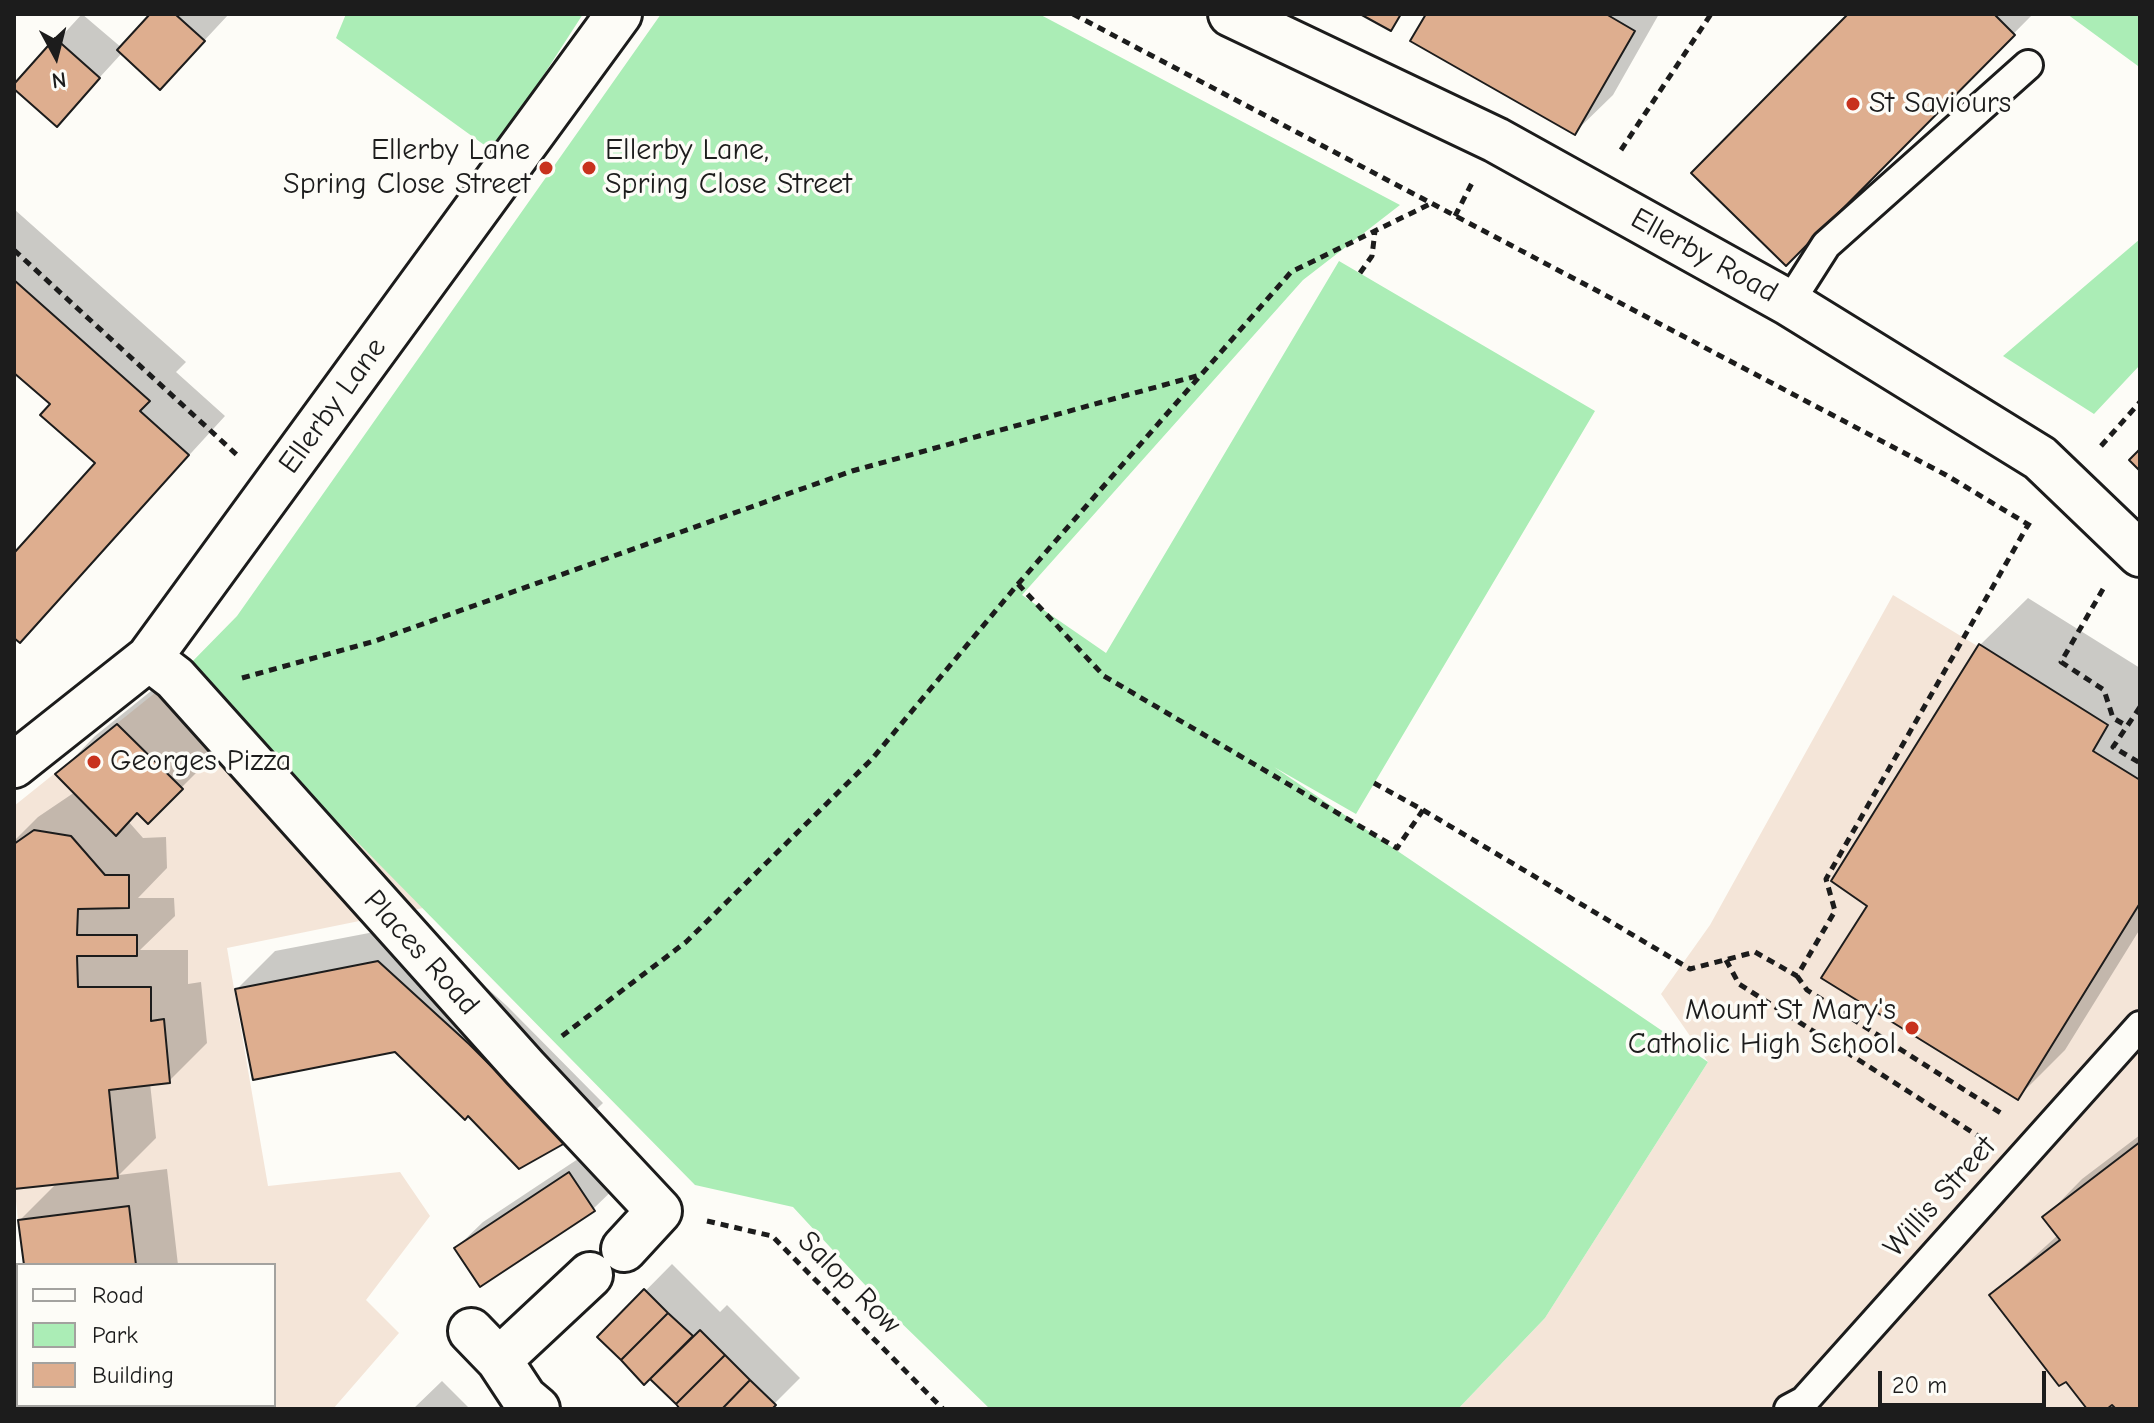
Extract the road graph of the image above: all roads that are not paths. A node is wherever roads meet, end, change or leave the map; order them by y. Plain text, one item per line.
1 (619, 14) edge
2 (1231, 14) edge
3 (2028, 65) dead end
4 (1789, 303) junction
5 (2138, 551) edge
6 (162, 668) junction
7 (14, 765) edge
8 (2140, 1026) edge
9 (624, 1249) dead end
10 (590, 1275) dead end
11 (537, 1409) edge
12 (1789, 1409) edge

1 - 6 street, Ellerby Lane
2 - 4 street, Ellerby Road
3 - 4 lane
4 - 5 street, Ellerby Road
6 - 7 street, Ellerby Lane
6 - 9 street, Places Road
8 - 12 lane, Willis Street
10 - 11 street

